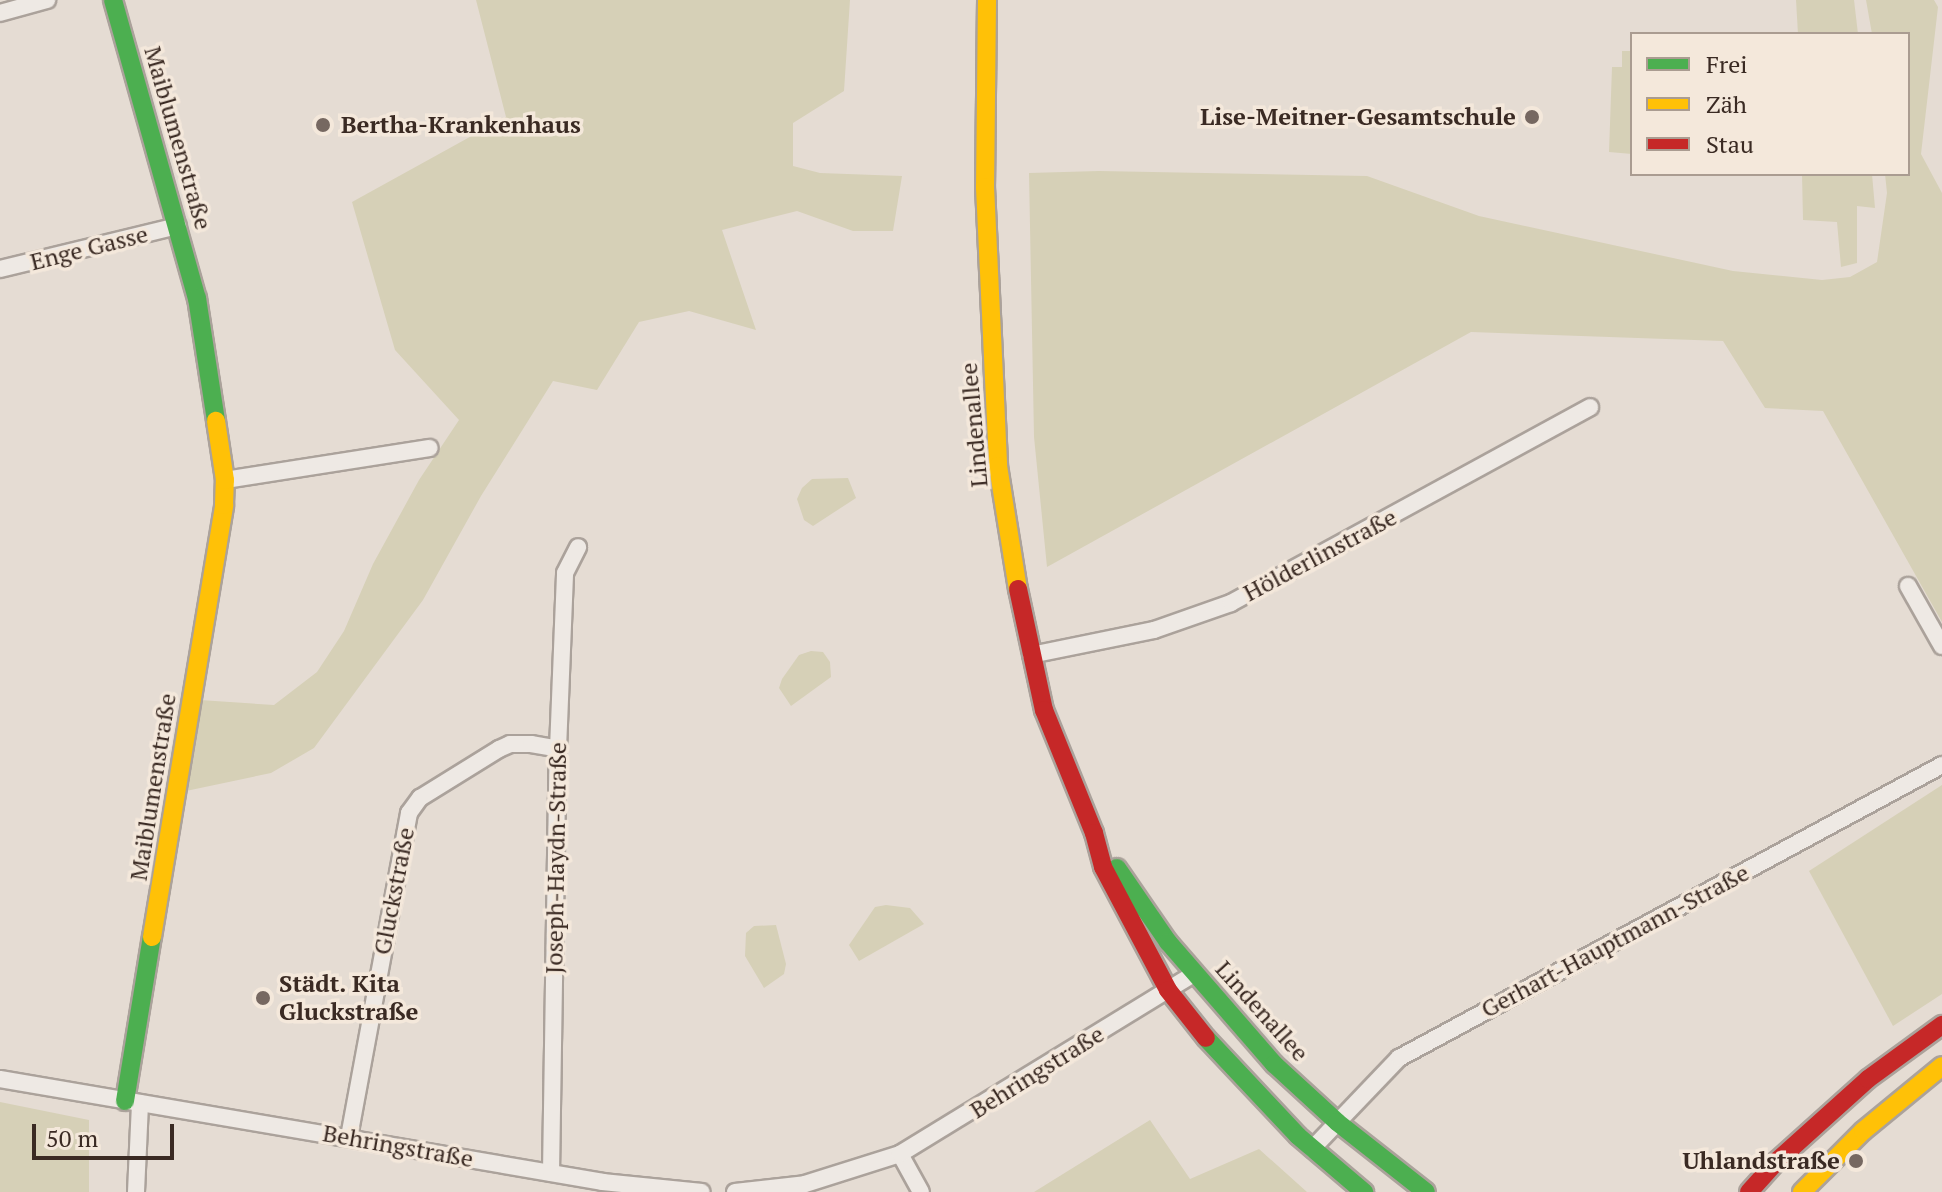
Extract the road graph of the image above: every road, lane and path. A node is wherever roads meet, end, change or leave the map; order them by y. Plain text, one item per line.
1 (47, 0) edge
2 (113, 0) edge
3 (987, 0) edge
4 (0, 13) edge
5 (178, 226) junction
6 (0, 269) edge
7 (1590, 407) dead end
8 (430, 448) dead end
9 (225, 480) junction
10 (578, 547) dead end
11 (1908, 586) dead end
12 (1942, 646) edge
13 (1031, 655) junction
14 (558, 749) junction
15 (1942, 765) edge
16 (1094, 833) junction
17 (1195, 973) junction
18 (1168, 990) junction
19 (1942, 1025) edge
20 (1942, 1066) edge
21 (0, 1079) edge
22 (132, 1102) junction
23 (1337, 1122) junction
24 (349, 1137) junction
25 (1312, 1149) junction
26 (900, 1154) junction
27 (551, 1173) junction
28 (602, 1187) edge
29 (136, 1192) edge
30 (701, 1192) edge
31 (735, 1192) edge
32 (921, 1192) edge
33 (1364, 1192) edge
34 (1426, 1192) edge
35 (1749, 1192) edge
36 (1802, 1192) edge

1 - 4 street
2 - 5 street, Maiblumenstraße
3 - 13 street, Lindenallee
5 - 6 street, Enge Gasse
5 - 9 street, Maiblumenstraße
7 - 13 street, Hölderlinstraße
8 - 9 street
9 - 22 street, Maiblumenstraße
10 - 14 street, Joseph-Haydn-Straße
11 - 12 street
13 - 16 street, Lindenallee
14 - 24 street, Gluckstraße
14 - 27 street, Joseph-Haydn-Straße
15 - 23 street, Gerhart-Hauptmann-Straße
16 - 17 street, Lindenallee
16 - 18 street, Lindenallee
17 - 18 street, Behringstraße
17 - 23 street, Lindenallee
18 - 25 street, Lindenallee
18 - 26 street, Behringstraße
19 - 35 street
20 - 36 street
21 - 22 street, Behringstraße
22 - 24 street, Behringstraße
22 - 29 street
23 - 25 street, Gerhart-Hauptmann-Straße
23 - 34 street, Lindenallee
24 - 27 street, Behringstraße
25 - 33 street, Lindenallee
26 - 31 street, Behringstraße
26 - 32 street
27 - 28 street, Behringstraße
28 - 30 street, Behringstraße

